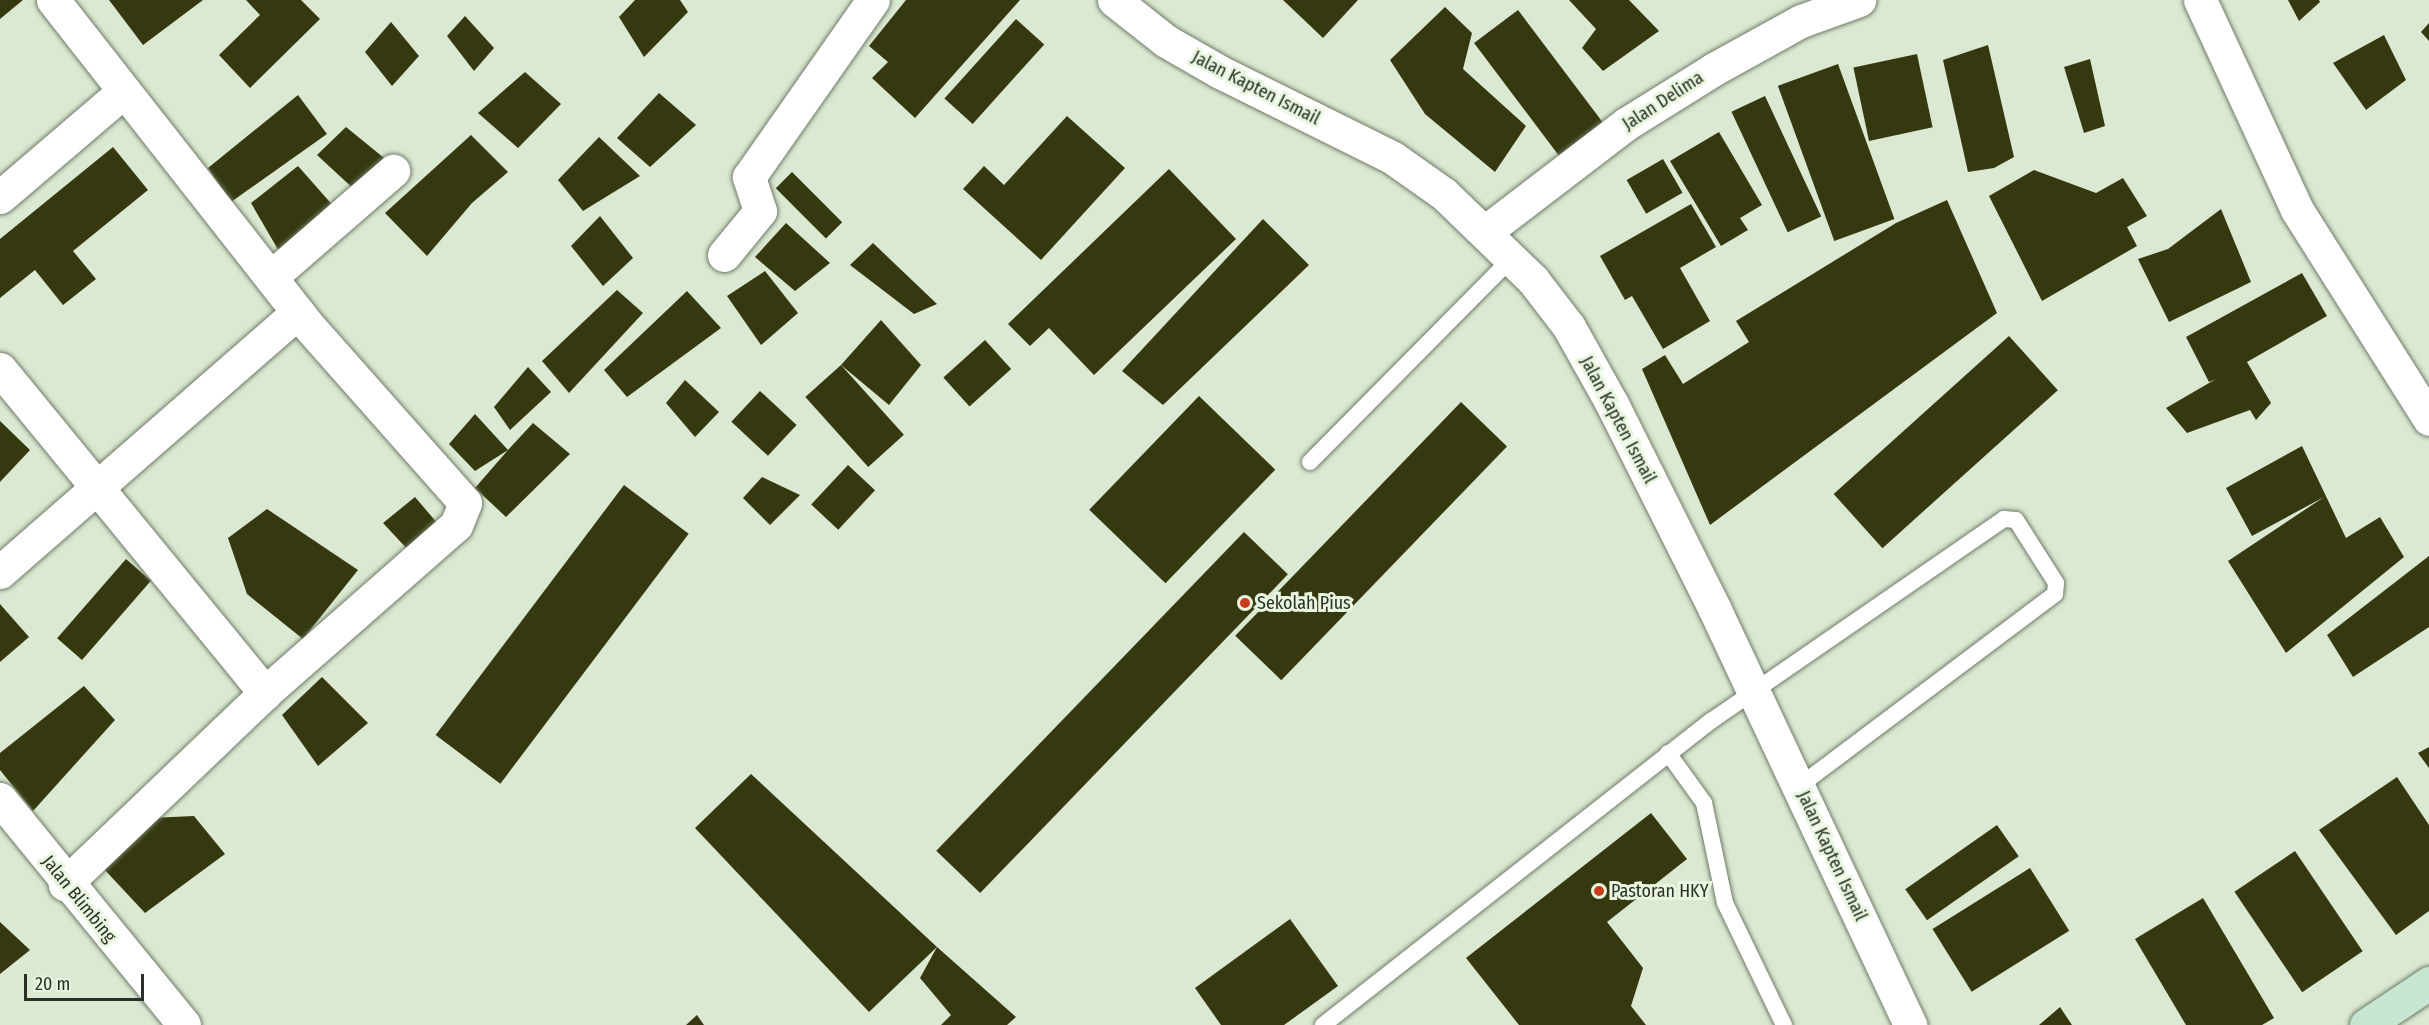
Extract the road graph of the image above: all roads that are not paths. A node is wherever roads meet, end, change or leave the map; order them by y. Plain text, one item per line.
1 (53, 0) edge
2 (873, 0) edge
3 (1114, 0) edge
4 (1859, 0) edge
5 (2200, 0) edge
6 (124, 91) junction
7 (393, 171) dead end
8 (0, 197) edge
9 (1486, 231) junction
10 (724, 255) dead end
11 (1512, 258) junction
12 (271, 277) junction
13 (298, 312) junction
14 (0, 369) edge
15 (2429, 419) edge
16 (1310, 462) dead end
17 (94, 486) junction
18 (0, 572) edge
19 (1755, 692) junction
20 (265, 693) junction
21 (1668, 753) junction
22 (1799, 786) junction
23 (0, 799) edge
24 (65, 884) junction
25 (2429, 983) edge
26 (184, 1025) edge
27 (1323, 1025) edge
28 (1784, 1025) edge
29 (1910, 1025) edge
30 (2366, 1025) edge

1 - 6 street
2 - 10 street
3 - 9 street, Jalan Kapten Ismail
4 - 9 street, Jalan Delima
5 - 15 street
6 - 8 street
6 - 12 street
7 - 12 street
9 - 11 street, Jalan Kapten Ismail
11 - 16 lane
11 - 19 street, Jalan Kapten Ismail
12 - 13 street
13 - 17 street
13 - 20 street
14 - 17 street
17 - 18 street
17 - 20 street
19 - 21 lane
19 - 22 street, Jalan Kapten Ismail
19 - 22 lane
20 - 24 street
21 - 27 lane
21 - 28 lane
22 - 29 street, Jalan Kapten Ismail
23 - 24 street, Jalan Blimbing
24 - 26 street, Jalan Blimbing
25 - 30 main road

